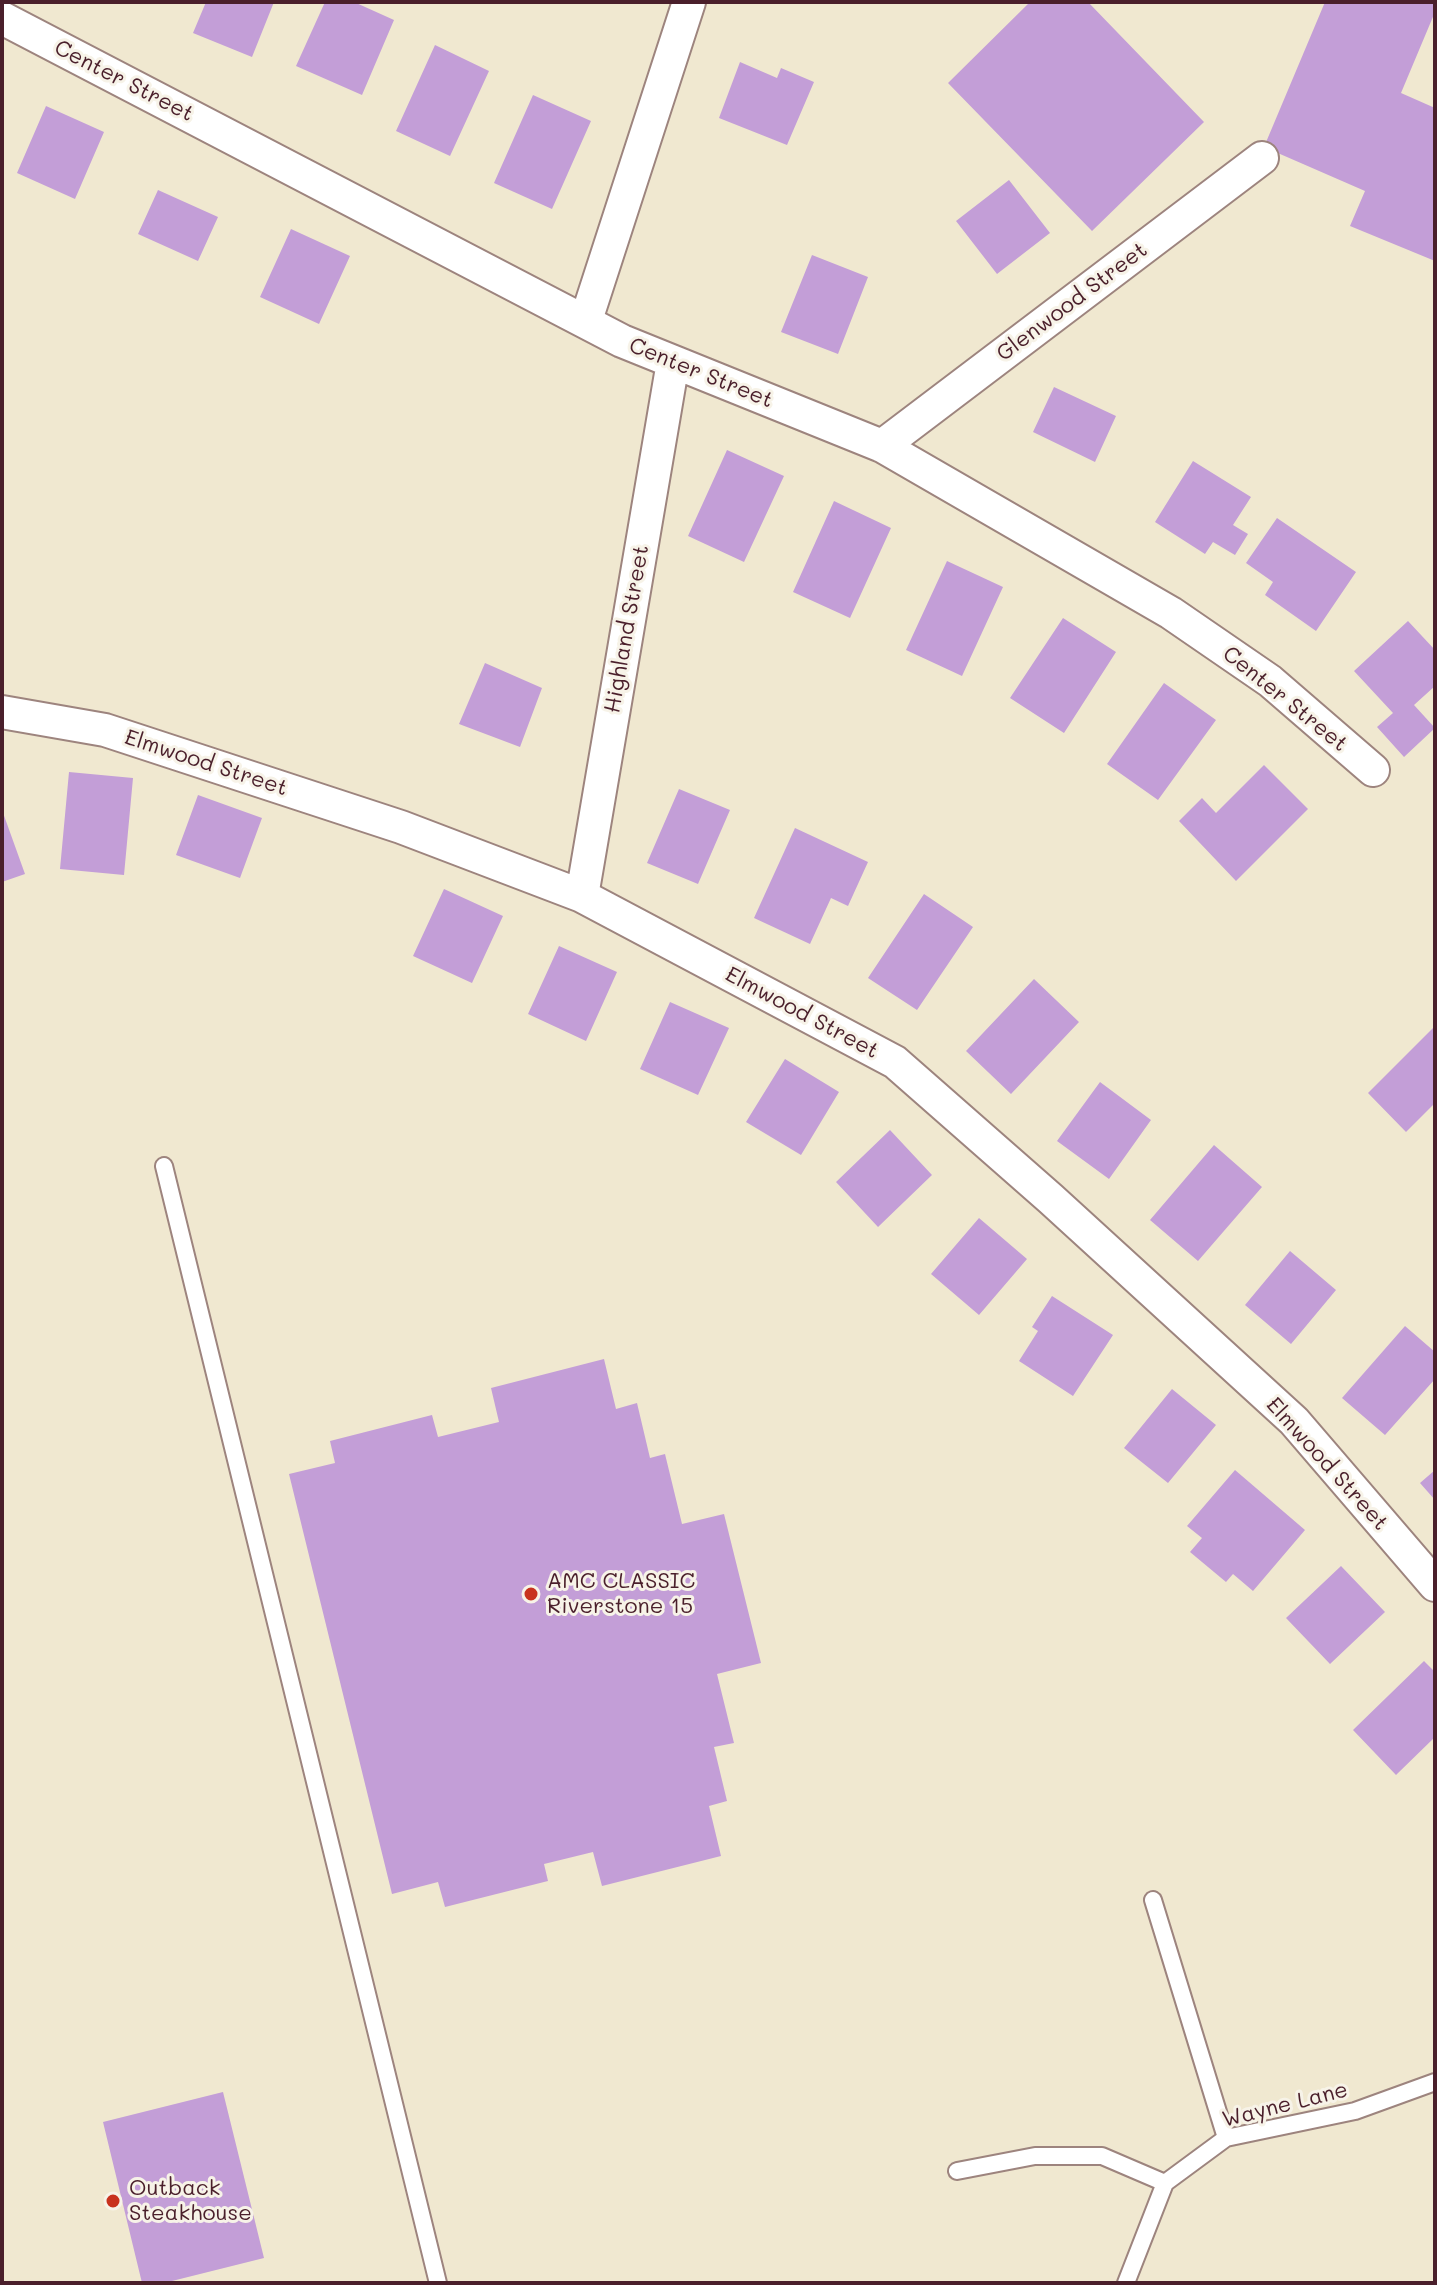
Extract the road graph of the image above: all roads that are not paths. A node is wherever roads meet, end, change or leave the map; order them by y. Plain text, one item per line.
1 (689, 2) edge
2 (2, 18) edge
3 (1262, 158) dead end
4 (586, 320) junction
5 (673, 362) junction
6 (882, 446) junction
7 (2, 712) edge
8 (1373, 770) dead end
9 (582, 896) junction
10 (164, 1166) dead end
11 (1435, 1585) edge
12 (1153, 1900) dead end
13 (1435, 2082) edge
14 (1226, 2138) junction
15 (957, 2171) dead end
16 (1165, 2183) junction
17 (438, 2283) edge
18 (1126, 2283) edge

1 - 4 street
2 - 4 street, Center Street
3 - 6 street, Glenwood Street
4 - 5 street, Center Street
5 - 6 street, Center Street
5 - 9 street, Highland Street
6 - 8 street, Center Street
7 - 9 street, Elmwood Street
9 - 11 street, Elmwood Street
10 - 17 lane
12 - 14 lane
13 - 14 lane, Wayne Lane
14 - 16 lane, Wayne Lane
15 - 16 lane
16 - 18 lane

